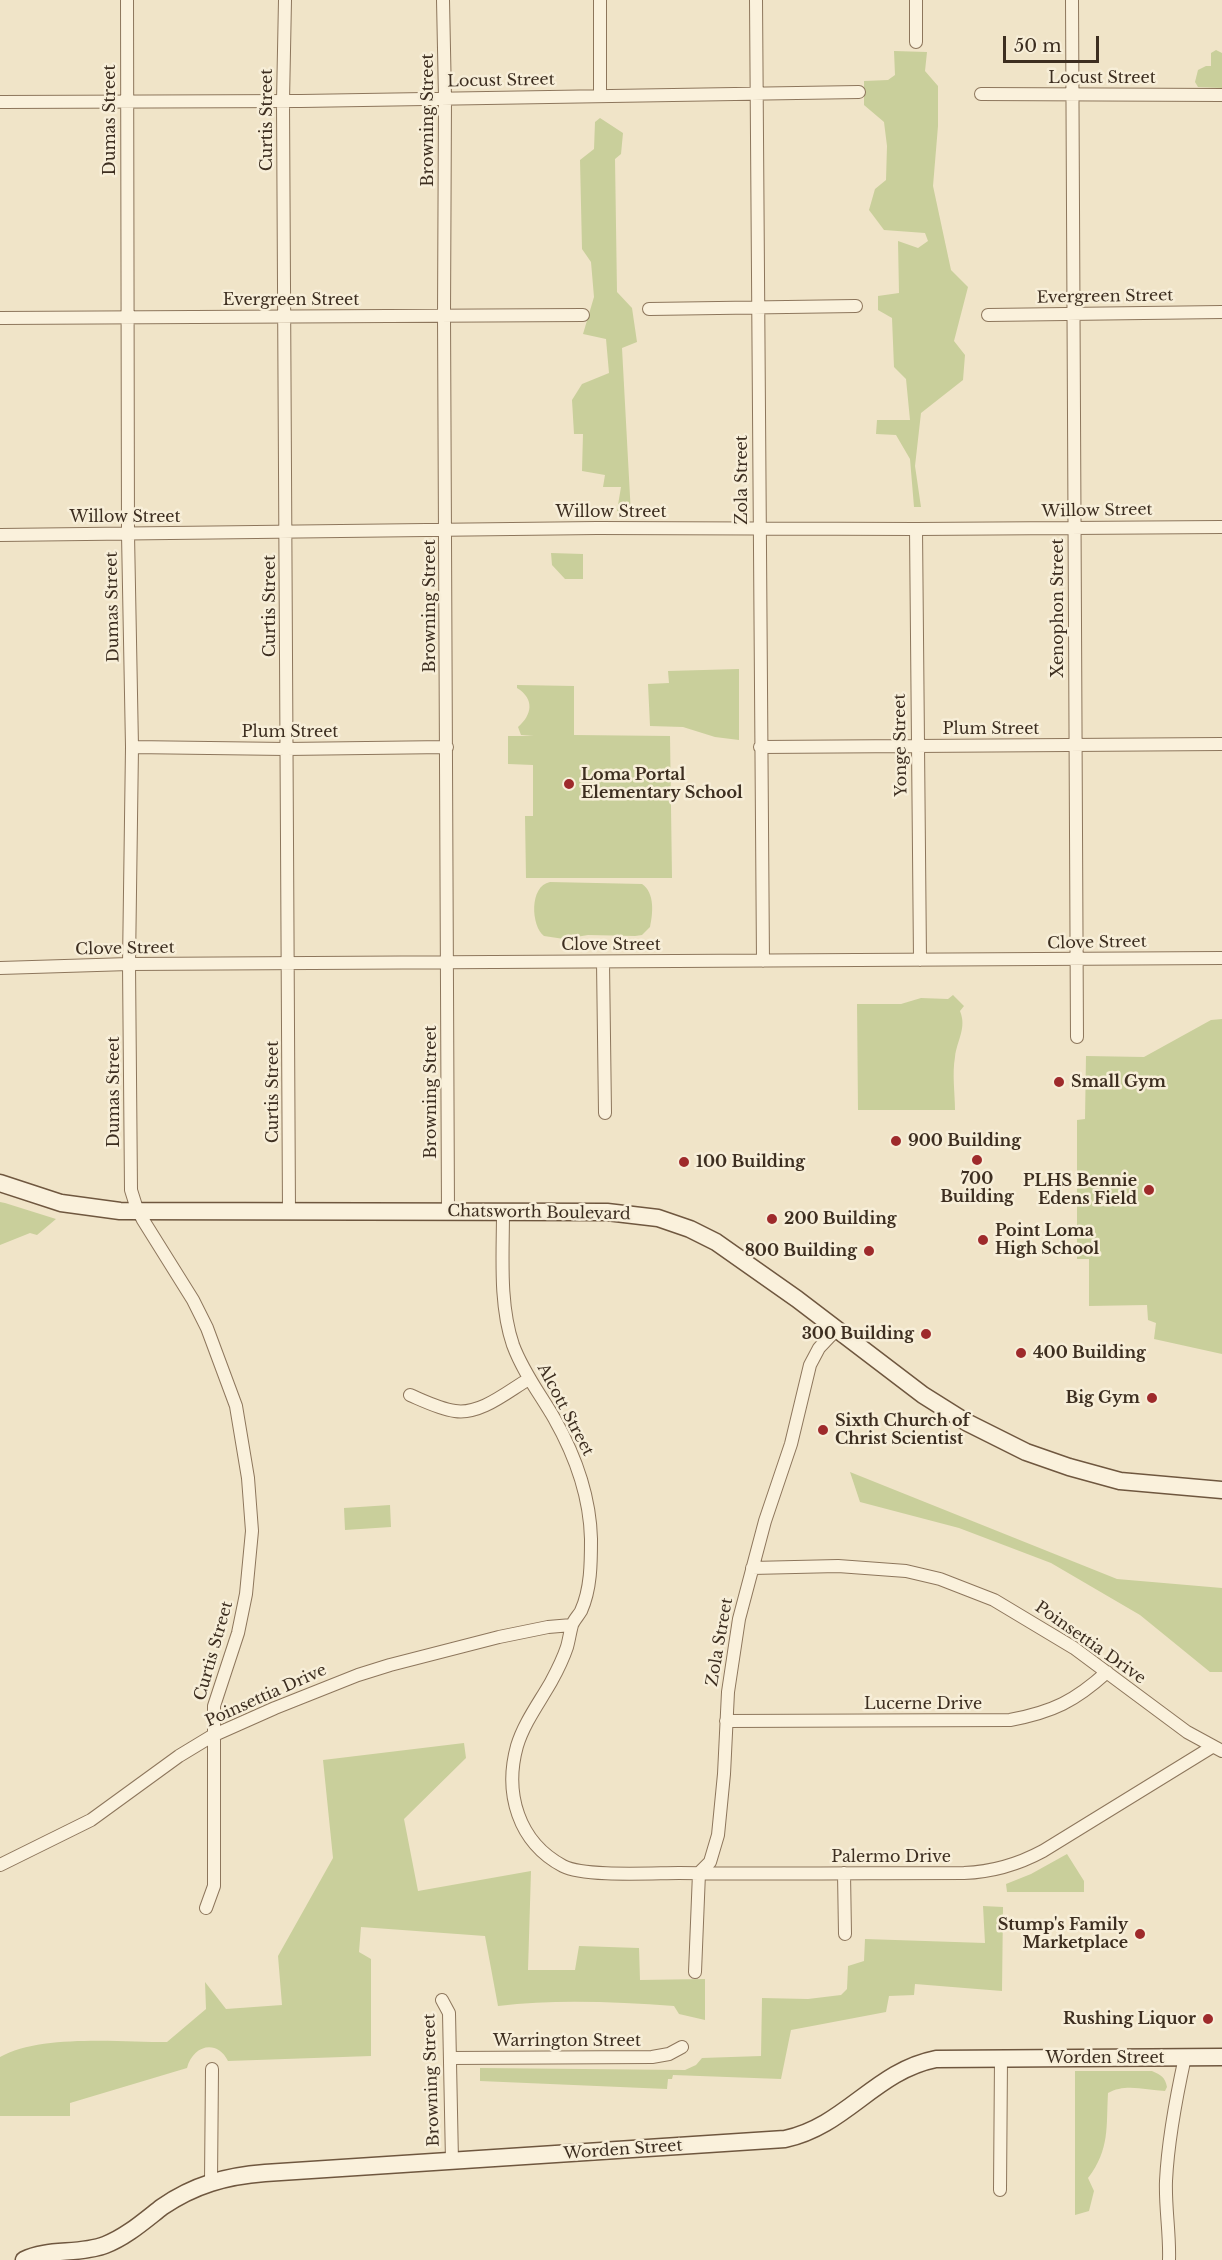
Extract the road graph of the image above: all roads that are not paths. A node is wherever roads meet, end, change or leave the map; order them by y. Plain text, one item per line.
1 (127, 0) edge
2 (285, 0) edge
3 (443, 0) edge
4 (600, 0) edge
5 (756, 0) edge
6 (916, 0) edge
7 (1072, 0) edge
8 (916, 42) dead end
9 (859, 92) dead end
10 (757, 93) junction
11 (981, 94) dead end
12 (1072, 94) junction
13 (1222, 95) edge
14 (600, 96) junction
15 (445, 98) junction
16 (283, 101) junction
17 (0, 102) edge
18 (127, 102) junction
19 (856, 306) dead end
20 (758, 308) junction
21 (649, 309) dead end
22 (1222, 312) edge
23 (1073, 314) junction
24 (444, 315) junction
25 (583, 315) dead end
26 (987, 315) dead end
27 (284, 316) junction
28 (128, 317) junction
29 (0, 318) edge
30 (1222, 526) edge
31 (1074, 528) junction
32 (916, 529) junction
33 (759, 530) junction
34 (446, 531) junction
35 (286, 532) junction
36 (0, 534) edge
37 (128, 534) junction
38 (1222, 744) edge
39 (1075, 745) junction
40 (918, 746) junction
41 (132, 747) junction
42 (447, 747) junction
43 (760, 747) junction
44 (286, 749) junction
45 (1222, 958) edge
46 (920, 960) junction
47 (1077, 960) junction
48 (763, 961) junction
49 (603, 962) junction
50 (446, 963) junction
51 (129, 964) junction
52 (288, 965) junction
53 (0, 968) edge
54 (1077, 1037) dead end
55 (604, 1113) dead end
56 (0, 1183) edge
57 (138, 1211) junction
58 (289, 1211) junction
59 (448, 1211) junction
60 (503, 1212) junction
61 (836, 1330) junction
62 (529, 1379) junction
63 (410, 1395) dead end
64 (1185, 1487) junction
65 (1222, 1490) edge
66 (1222, 1501) edge
67 (752, 1568) junction
68 (572, 1625) junction
69 (1107, 1672) junction
70 (726, 1721) junction
71 (212, 1736) junction
72 (1217, 1749) edge
73 (541, 1852) joint
74 (0, 1865) edge
75 (699, 1873) junction
76 (844, 1874) junction
77 (206, 1908) dead end
78 (845, 1934) dead end
79 (695, 1972) dead end
80 (442, 2000) dead end
81 (682, 2047) dead end
82 (1185, 2057) junction
83 (1222, 2057) edge
84 (450, 2058) junction
85 (1001, 2059) junction
86 (212, 2070) dead end
87 (452, 2160) junction
88 (212, 2181) junction
89 (1000, 2190) dead end
90 (67, 2257) edge
91 (24, 2260) edge
92 (1168, 2260) edge

1 - 18 street, Dumas Street
2 - 16 street, Curtis Street
3 - 15 street, Browning Street
4 - 14 street
5 - 10 street, Zola Street
6 - 8 street
7 - 12 street, Xenophon Street
9 - 10 street, Locust Street
10 - 14 street, Locust Street
10 - 20 street, Zola Street
11 - 12 street, Locust Street
12 - 13 street, Locust Street
12 - 23 street, Xenophon Street
14 - 15 street, Locust Street
15 - 16 street, Locust Street
15 - 24 street, Browning Street
16 - 18 street, Locust Street
16 - 27 street, Curtis Street
17 - 18 street, Locust Street
18 - 28 street, Dumas Street
19 - 20 street
20 - 21 street
20 - 33 street, Zola Street
22 - 23 street, Evergreen Street
23 - 26 street, Evergreen Street
23 - 31 street, Xenophon Street
24 - 25 street, Evergreen Street
24 - 27 street, Evergreen Street
24 - 34 street, Browning Street
27 - 28 street, Evergreen Street
27 - 35 street, Curtis Street
28 - 29 street, Evergreen Street
28 - 37 street, Dumas Street
30 - 31 street, Willow Street
31 - 32 street, Willow Street
31 - 39 street, Xenophon Street
32 - 33 street, Willow Street
32 - 40 street, Yonge Street
33 - 34 street, Willow Street
33 - 43 street, Zola Street
34 - 35 street, Willow Street
34 - 42 street, Browning Street
35 - 37 street, Willow Street
35 - 44 street, Curtis Street
36 - 37 street, Willow Street
37 - 41 street, Dumas Street
38 - 39 street, Plum Street
39 - 40 street, Plum Street
39 - 47 street, Xenophon Street
40 - 43 street, Plum Street
40 - 46 street, Yonge Street
41 - 44 street, Plum Street
41 - 51 street, Dumas Street
42 - 44 street, Plum Street
42 - 50 street, Browning Street
43 - 48 street, Zola Street
44 - 52 street, Curtis Street
45 - 47 street, Clove Street
46 - 47 street, Clove Street
46 - 48 street, Clove Street
47 - 54 street, Xenophon Street
48 - 49 street, Clove Street
49 - 50 street, Clove Street
49 - 55 street
50 - 52 street, Clove Street
50 - 59 street, Browning Street
51 - 52 street, Clove Street
51 - 53 street, Clove Street
51 - 57 street, Dumas Street
52 - 58 street, Curtis Street
56 - 57 main road, Chatsworth Boulevard
57 - 58 main road, Chatsworth Boulevard
57 - 71 street, Curtis Street
58 - 59 main road, Chatsworth Boulevard
59 - 60 main road, Chatsworth Boulevard
60 - 61 main road, Chatsworth Boulevard
60 - 62 street, Alcott Street
61 - 64 main road, Chatsworth Boulevard
61 - 67 street, Zola Street
62 - 63 street
62 - 68 street, Alcott Street
64 - 65 main road, Chatsworth Boulevard
64 - 66 main road
67 - 69 street, Poinsettia Drive
67 - 70 street, Zola Street
68 - 71 street, Poinsettia Drive
68 - 73 street, Alcott Street
69 - 70 street, Lucerne Drive
69 - 72 street, Poinsettia Drive
70 - 75 street, Zola Street
71 - 74 street, Poinsettia Drive
71 - 77 street, Curtis Street
72 - 76 street, Palermo Drive
73 - 75 street, Palermo Drive
75 - 76 street, Palermo Drive
75 - 79 street, Zola Street
76 - 78 street
80 - 84 street, Browning Street
81 - 84 street, Warrington Street
82 - 83 main road, Worden Street
82 - 85 main road, Worden Street
82 - 92 street
84 - 87 street, Browning Street
85 - 87 main road, Worden Street
85 - 89 street
86 - 88 street
87 - 88 main road, Worden Street
88 - 90 main road, Worden Street
90 - 91 main road, Worden Street

